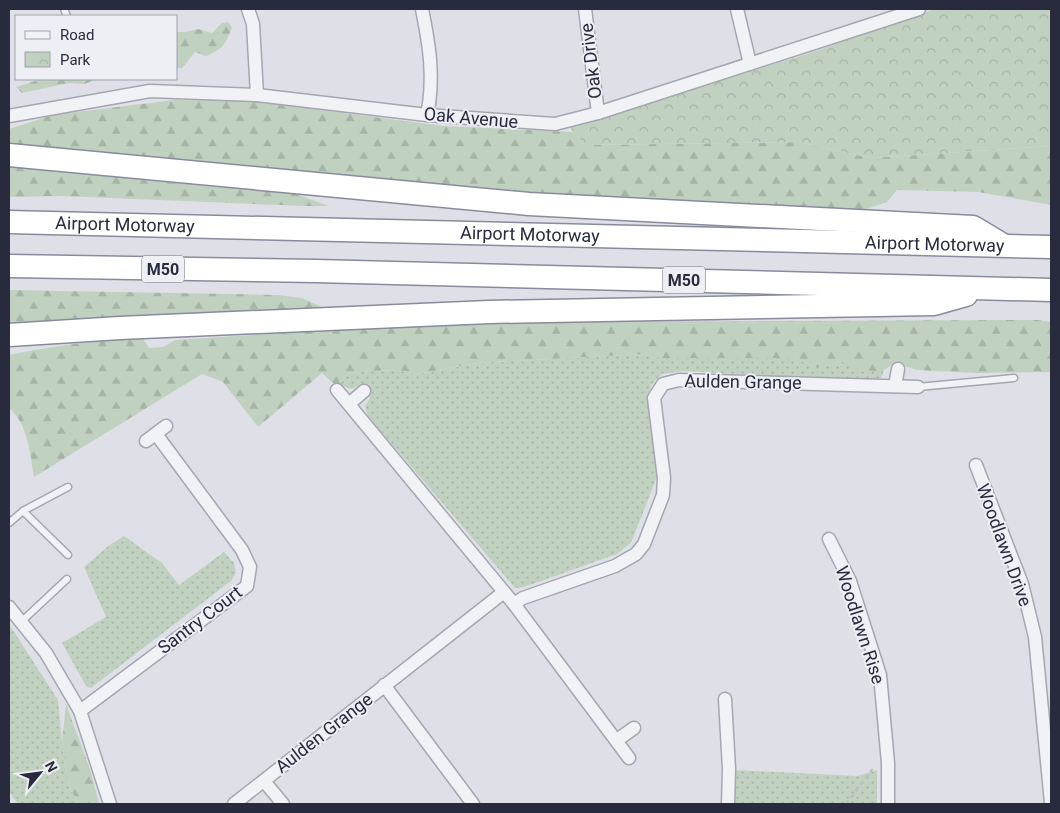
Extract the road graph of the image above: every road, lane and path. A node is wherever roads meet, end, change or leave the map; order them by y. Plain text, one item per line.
1 (248, 9) edge
2 (422, 9) edge
3 (585, 9) edge
4 (737, 9) edge
5 (920, 9) edge
6 (895, 13) edge
7 (750, 64) junction
8 (257, 95) junction
9 (598, 113) junction
10 (427, 114) junction
11 (9, 116) edge
12 (9, 155) edge
13 (9, 222) edge
14 (1005, 246) junction
15 (1051, 247) edge
16 (9, 266) edge
17 (988, 288) junction
18 (1051, 290) edge
19 (9, 335) edge
20 (898, 368) dead end
21 (1014, 378) dead end
22 (896, 386) junction
23 (918, 387) joint
24 (337, 390) dead end
25 (364, 391) dead end
26 (349, 404) junction
27 (166, 426) dead end
28 (976, 465) dead end
29 (68, 487) dead end
30 (23, 511) junction
31 (9, 524) edge
32 (829, 538) dead end
33 (68, 555) dead end
34 (67, 579) dead end
35 (504, 592) junction
36 (514, 604) junction
37 (9, 607) edge
38 (21, 622) junction
39 (384, 685) junction
40 (724, 699) dead end
41 (80, 711) junction
42 (634, 728) dead end
43 (617, 740) junction
44 (629, 758) dead end
45 (888, 763) junction
46 (264, 781) junction
47 (1051, 803) edge
48 (110, 804) edge
49 (234, 804) edge
50 (283, 804) edge
51 (473, 804) edge
52 (728, 804) edge
53 (846, 804) edge
54 (888, 804) edge

1 - 8 street
2 - 10 street
3 - 9 street, Oak Drive
4 - 7 street
5 - 6 street, Oak Avenue
6 - 7 street, Oak Avenue
7 - 9 street, Oak Avenue
8 - 10 street, Oak Avenue
8 - 11 street, Oak Avenue
9 - 10 street, Oak Avenue
12 - 14 highway
13 - 14 highway, Airport Motorway
14 - 15 highway, Airport Motorway
16 - 17 highway, M50
17 - 18 highway, M50
17 - 19 highway
20 - 22 street
21 - 23 lane
22 - 23 street, Aulden Grange
22 - 36 street, Aulden Grange
24 - 26 street
25 - 26 street
26 - 35 street
27 - 41 street, Santry Court
28 - 47 street, Woodlawn Drive
29 - 30 lane
30 - 31 lane
30 - 33 lane
32 - 45 street, Woodlawn Rise
34 - 38 lane
35 - 36 street
35 - 39 street, Aulden Grange
36 - 43 street
37 - 38 street
38 - 41 street
39 - 46 street, Aulden Grange
39 - 51 street, Aulden Grange
40 - 52 street
41 - 48 street
42 - 43 street
43 - 44 street
45 - 53 path
45 - 54 street, Woodlawn Rise
46 - 49 street, Aulden Grange
46 - 50 street, Aulden Grange

